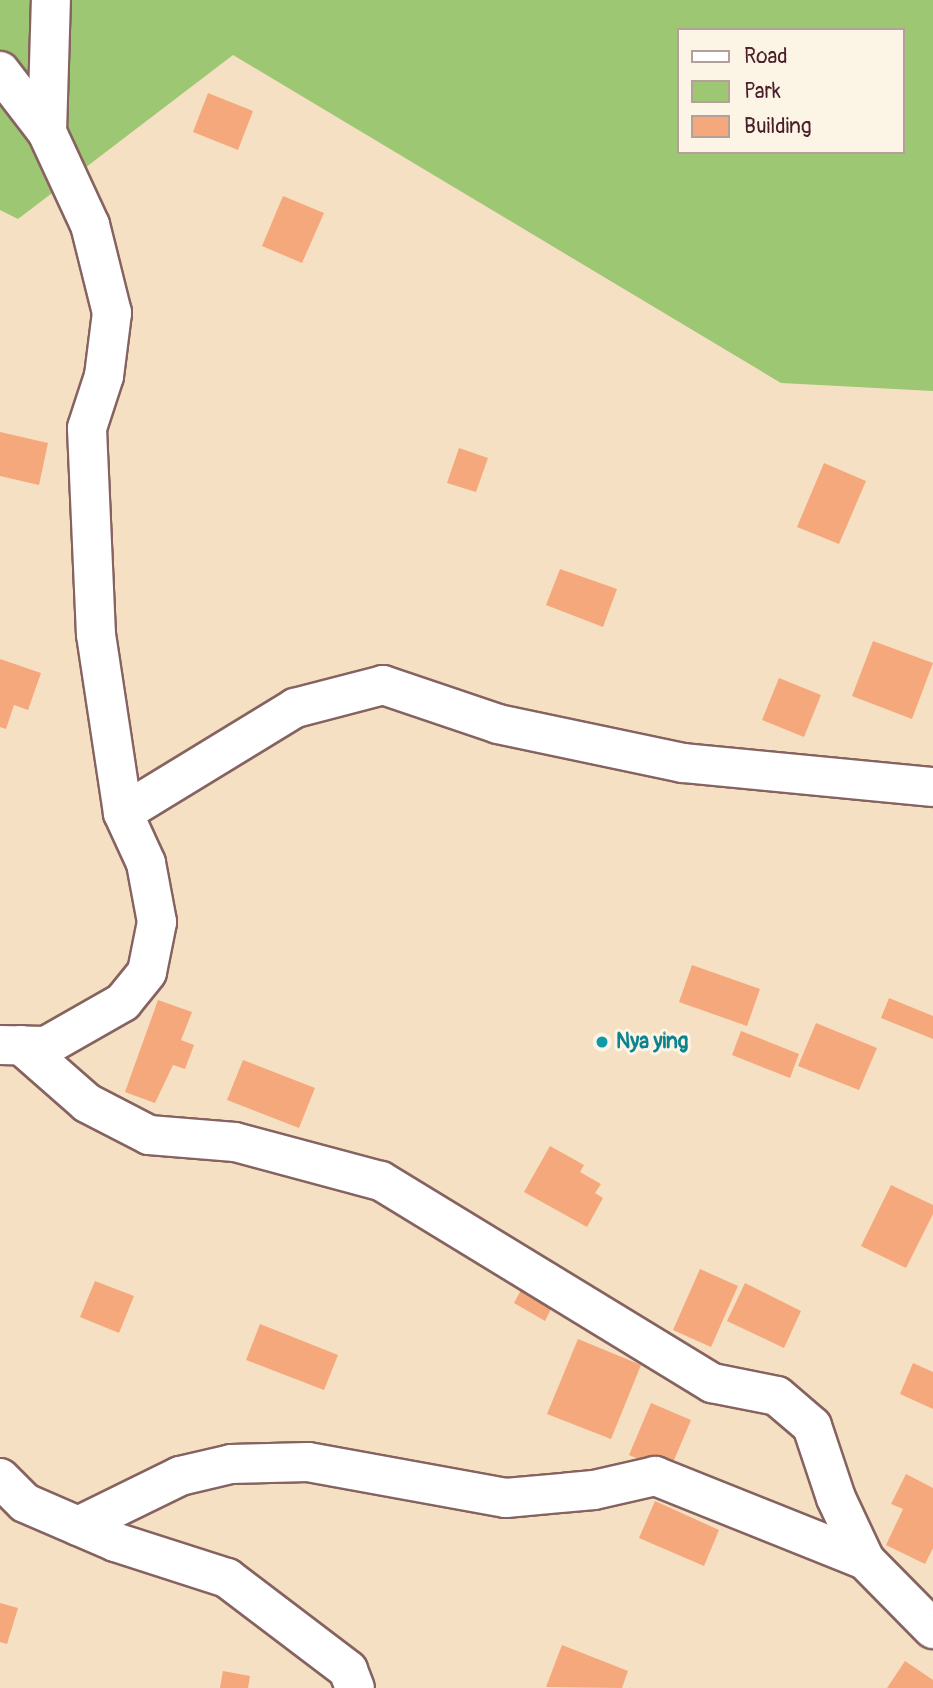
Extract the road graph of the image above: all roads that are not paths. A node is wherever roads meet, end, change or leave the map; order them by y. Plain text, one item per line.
1 (51, 0) edge
2 (0, 71) edge
3 (47, 132) junction
4 (933, 787) edge
5 (123, 813) junction
6 (10, 1045) edge
7 (0, 1478) edge
8 (78, 1526) junction
9 (865, 1560) junction
10 (933, 1629) edge
11 (355, 1688) edge

1 - 3 street
2 - 3 street
3 - 5 street
4 - 5 street
5 - 6 street
6 - 9 street
7 - 8 street
8 - 9 street
8 - 11 street
9 - 10 street

